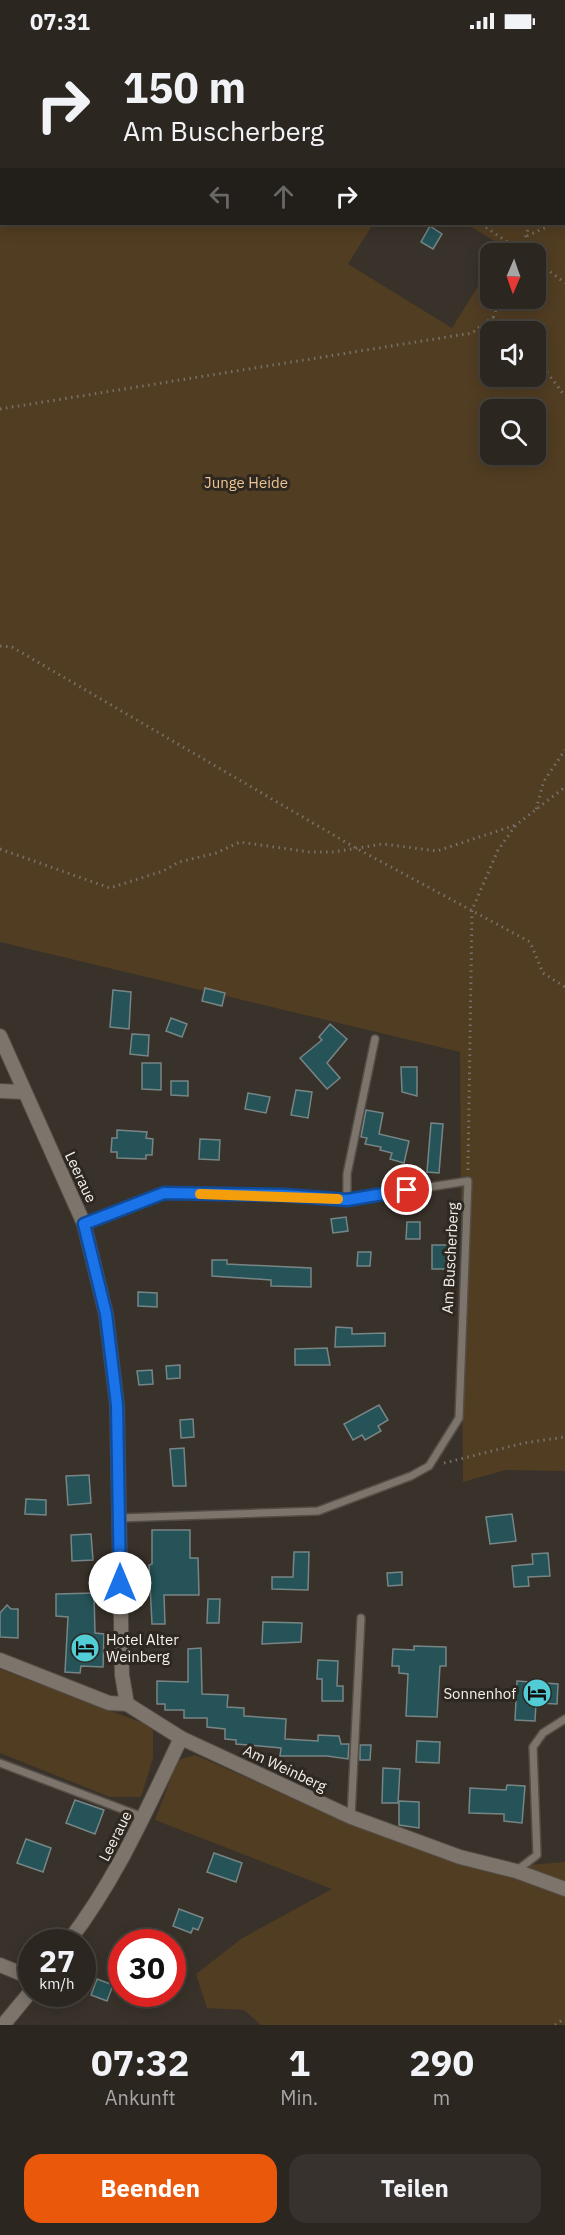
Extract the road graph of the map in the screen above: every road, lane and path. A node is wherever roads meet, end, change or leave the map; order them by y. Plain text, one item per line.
1 (482, 225) edge
2 (530, 225) edge
3 (551, 225) edge
4 (525, 237) junction
5 (507, 243) edge
6 (523, 243) edge
7 (546, 269) edge
8 (565, 283) edge
9 (496, 309) edge
10 (493, 316) junction
11 (498, 321) edge
12 (546, 371) edge
13 (565, 396) edge
14 (0, 409) edge
15 (0, 646) edge
16 (565, 750) edge
17 (565, 787) edge
18 (536, 809) junction
19 (516, 825) junction
20 (354, 847) junction
21 (0, 849) edge
22 (472, 910) junction
23 (565, 987) edge
24 (0, 1036) edge
25 (375, 1039) dead end
26 (0, 1091) edge
27 (23, 1092) junction
28 (468, 1181) junction
29 (347, 1200) junction
30 (84, 1224) junction
31 (565, 1437) edge
32 (429, 1466) junction
33 (120, 1518) junction
34 (361, 1618) dead end
35 (0, 1659) edge
36 (127, 1704) junction
37 (565, 1719) edge
38 (180, 1738) junction
39 (0, 1763) edge
40 (143, 1817) junction
41 (351, 1817) junction
42 (516, 1871) junction
43 (565, 1889) edge
44 (78, 1929) edge
45 (0, 1965) edge
46 (18, 1972) edge
47 (18, 2007) edge
48 (565, 2018) edge
49 (3, 2025) edge
50 (555, 2025) edge

1 - 5 path
2 - 4 path
3 - 4 path
4 - 6 path
7 - 8 path
9 - 10 path
10 - 11 path
10 - 14 path
12 - 13 path
15 - 20 path
16 - 18 path
17 - 18 path
18 - 19 path
19 - 20 path
19 - 22 path
20 - 21 path
20 - 22 path
22 - 23 path
22 - 28 path
24 - 27 street, Leeraue
25 - 29 lane
26 - 27 street
27 - 30 street, Leeraue
28 - 29 lane, Am Buscherberg
28 - 32 lane, Am Buscherberg
29 - 30 lane, Am Buscherberg
30 - 33 street, Leeraue
31 - 32 path
32 - 33 lane
33 - 36 street, Leeraue
34 - 41 lane
35 - 36 street, Am Weinberg
36 - 38 street, Am Weinberg
37 - 42 lane
38 - 40 street, Leeraue
38 - 41 street, Am Weinberg
39 - 40 lane
40 - 44 street, Leeraue
41 - 42 street, Am Weinberg
42 - 43 street, Am Weinberg
45 - 46 street
47 - 49 street
48 - 50 path

